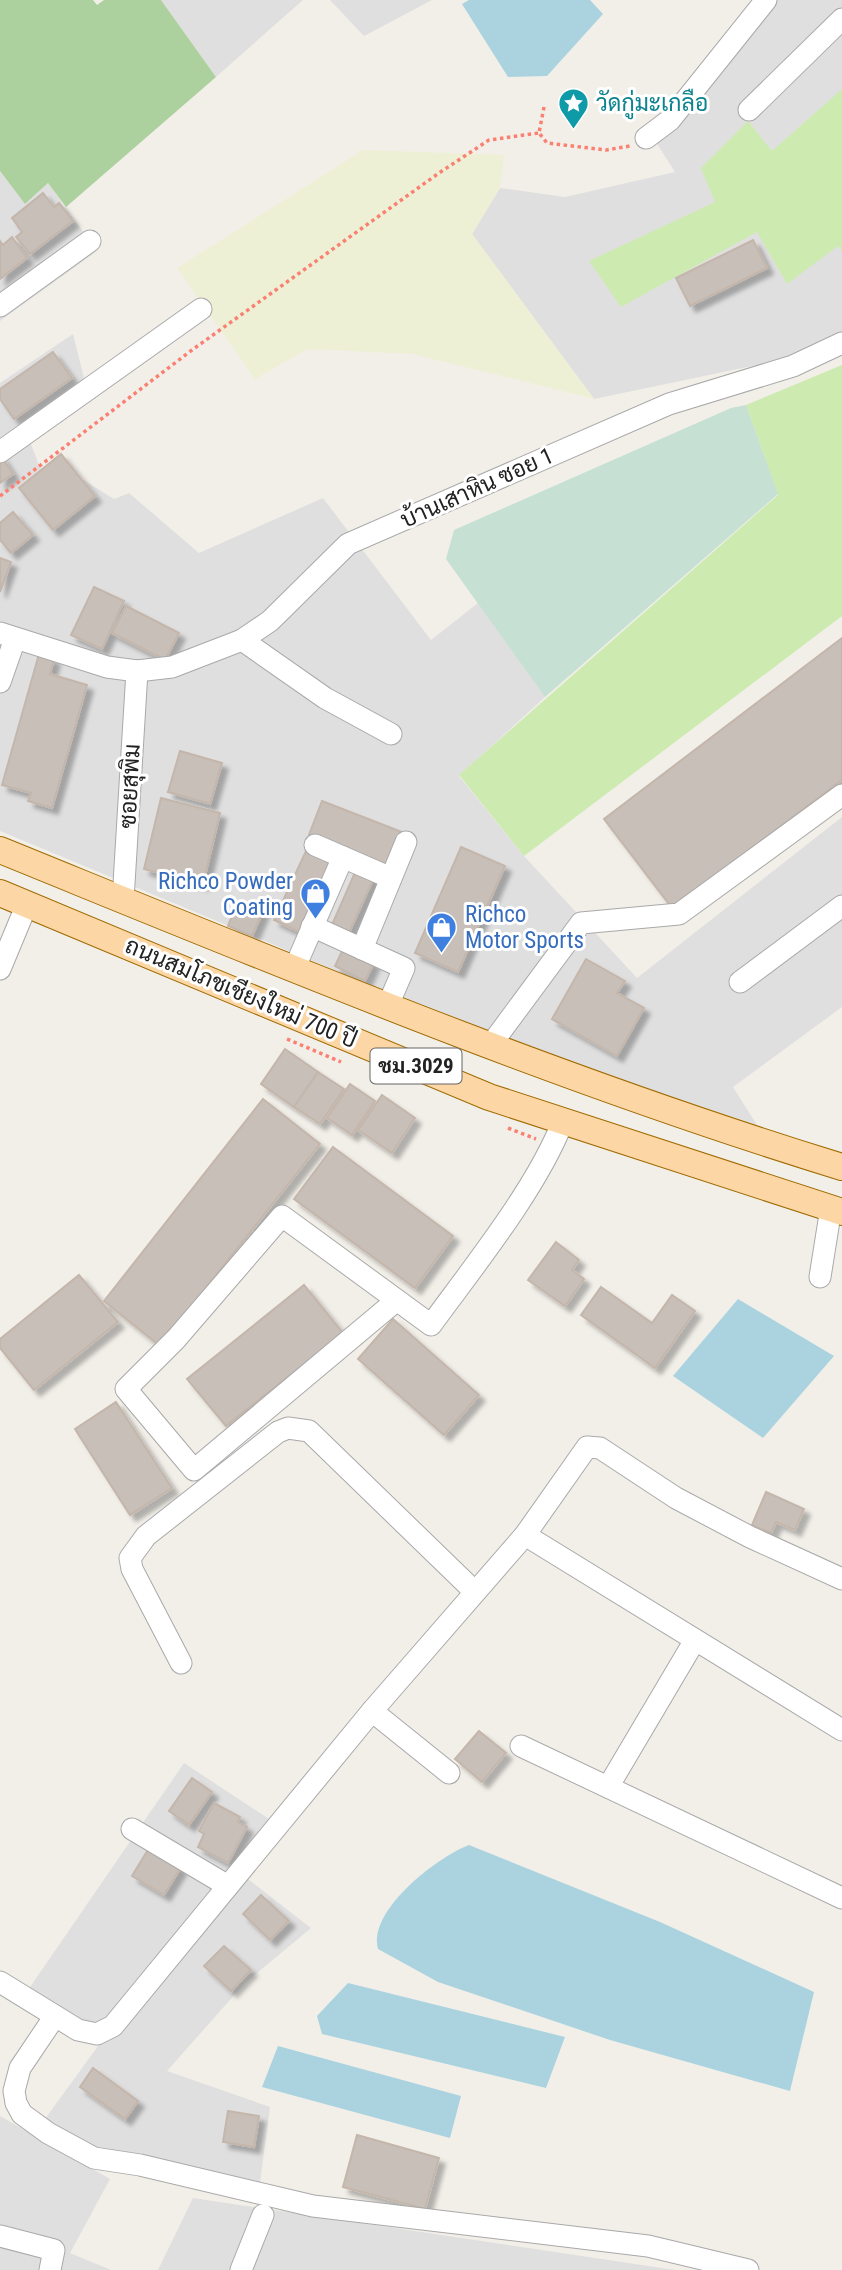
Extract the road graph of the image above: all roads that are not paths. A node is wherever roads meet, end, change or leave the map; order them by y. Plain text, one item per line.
1 (766, 0) edge
2 (842, 19) edge
3 (749, 110) dead end
4 (646, 138) road end
5 (90, 241) dead end
6 (0, 306) edge
7 (201, 309) dead end
8 (842, 343) edge
9 (0, 452) edge
10 (8, 636) edge
11 (242, 640) junction
12 (137, 671) junction
13 (0, 682) edge
14 (391, 734) dead end
15 (842, 795) edge
16 (406, 842) dead end
17 (315, 845) dead end
18 (0, 850) edge
19 (342, 857) junction
20 (391, 878) junction
21 (0, 893) edge
22 (123, 900) junction
23 (27, 904) junction
24 (842, 906) edge
25 (312, 926) junction
26 (362, 949) junction
27 (295, 967) junction
28 (0, 969) edge
29 (740, 982) dead end
30 (388, 1005) junction
31 (490, 1046) junction
32 (563, 1121) junction
33 (842, 1167) edge
34 (836, 1210) edge
35 (820, 1277) dead end
36 (397, 1300) junction
37 (525, 1535) junction
38 (842, 1579) edge
39 (475, 1592) junction
40 (695, 1640) junction
41 (181, 1663) dead end
42 (372, 1711) junction
43 (842, 1730) edge
44 (521, 1746) dead end
45 (449, 1773) dead end
46 (608, 1787) junction
47 (132, 1829) dead end
48 (228, 1886) junction
49 (842, 1898) edge
50 (0, 1982) edge
51 (55, 2016) junction
52 (263, 2215) dead end
53 (0, 2236) edge
54 (50, 2270) edge
55 (241, 2270) edge
56 (748, 2270) edge

1 - 4 street
2 - 3 street
5 - 6 street
7 - 9 street
8 - 11 street, บ้านเสาหิน ซอย 1
10 - 12 street, บ้านเสาหิน ซอย 1
10 - 13 street
11 - 12 street, บ้านเสาหิน ซอย 1
11 - 14 street
12 - 22 street, ซอยสุพิม
15 - 31 street
16 - 20 street
17 - 19 street
18 - 22 main road, ถนนสมโภชเชียงใหม่ 700 ปี / ชม.3029
19 - 20 street
19 - 25 street
20 - 26 street
21 - 23 main road, ถนนสมโภชเชียงใหม่ 700 ปี / ชม.3029
22 - 27 main road, ถนนสมโภชเชียงใหม่ 700 ปี / ชม.3029
23 - 28 street
23 - 32 main road, ถนนสมโภชเชียงใหม่ 700 ปี / ชม.3029
24 - 29 street
25 - 26 street
25 - 27 street
26 - 30 street
27 - 30 main road, ถนนสมโภชเชียงใหม่ 700 ปี / ชม.3029
30 - 31 main road, ถนนสมโภชเชียงใหม่ 700 ปี / ชม.3029
31 - 33 main road, ถนนสมโภชเชียงใหม่ 700 ปี / ชม.3029
32 - 34 main road, ถนนสมโภชเชียงใหม่ 700 ปี / ชม.3029
32 - 36 street
34 - 35 street
36 - 36 street
37 - 38 street
37 - 39 street
37 - 40 street
39 - 41 street
39 - 42 street
40 - 43 street
40 - 46 street
42 - 45 street
42 - 48 street
44 - 46 street
46 - 49 street
47 - 48 street
48 - 51 street
50 - 51 street
51 - 56 street
52 - 55 street
53 - 54 street

